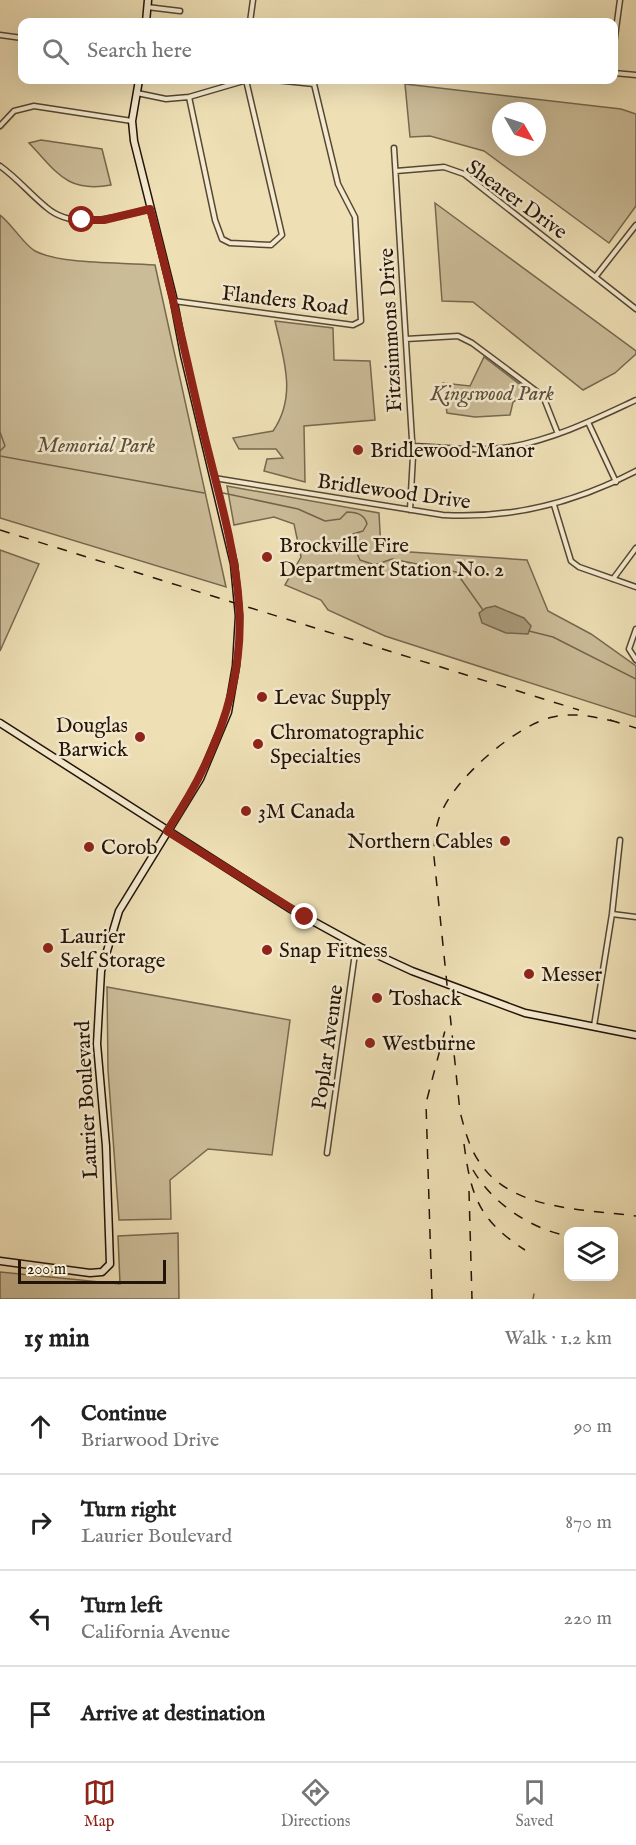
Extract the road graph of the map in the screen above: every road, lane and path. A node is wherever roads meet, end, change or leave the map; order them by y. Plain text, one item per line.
1 (253, 0) edge
2 (620, 0) edge
3 (148, 4) edge
4 (180, 11) dead end
5 (251, 18) edge
6 (618, 18) edge
7 (0, 34) edge
8 (18, 37) edge
9 (618, 73) edge
10 (636, 75) edge
11 (138, 84) edge
12 (233, 84) edge
13 (247, 84) edge
14 (314, 84) edge
15 (137, 93) junction
16 (189, 97) junction
17 (132, 121) junction
18 (0, 126) edge
19 (394, 148) dead end
20 (0, 166) edge
21 (396, 171) junction
22 (150, 209) junction
23 (636, 225) edge
24 (596, 277) junction
25 (174, 301) junction
26 (636, 309) edge
27 (406, 339) junction
28 (636, 400) edge
29 (588, 422) junction
30 (558, 434) junction
31 (412, 446) junction
32 (636, 471) edge
33 (214, 478) junction
34 (615, 482) junction
35 (554, 505) junction
36 (410, 510) junction
37 (636, 548) edge
38 (613, 579) junction
39 (636, 587) edge
40 (636, 629) edge
41 (636, 660) edge
42 (0, 723) edge
43 (167, 831) junction
44 (620, 840) dead end
45 (612, 914) junction
46 (636, 917) edge
47 (356, 945) junction
48 (594, 1027) junction
49 (636, 1035) edge
50 (327, 1153) dead end
51 (0, 1261) edge

1 - 5 street
2 - 6 street
3 - 4 street
7 - 8 street
9 - 10 street
11 - 15 street, Laurier Boulevard
12 - 16 street
13 - 16 street
14 - 25 street, Flanders Road
15 - 16 street
15 - 17 street, Laurier Boulevard
17 - 18 street
17 - 22 street, Laurier Boulevard
19 - 21 street, Fitzsimmons Drive
20 - 22 street
21 - 24 street, Shearer Drive
21 - 27 street, Fitzsimmons Drive
22 - 25 street, Laurier Boulevard
23 - 24 street
24 - 26 street, Shearer Drive
25 - 33 street, Laurier Boulevard
27 - 30 street
27 - 31 street, Fitzsimmons Drive
28 - 29 street
29 - 30 street
29 - 34 street
30 - 31 street
31 - 36 street, Fitzsimmons Drive
32 - 34 street, Bridlewood Drive
33 - 36 street, Bridlewood Drive
33 - 43 street, Laurier Boulevard
34 - 35 street, Bridlewood Drive
35 - 36 street, Bridlewood Drive
35 - 38 street
37 - 38 street
38 - 39 street
40 - 41 street
42 - 43 street
43 - 47 street
43 - 51 street, Laurier Boulevard
44 - 45 street
45 - 46 street
45 - 48 street
47 - 48 street
47 - 50 street, Poplar Avenue
48 - 49 street

